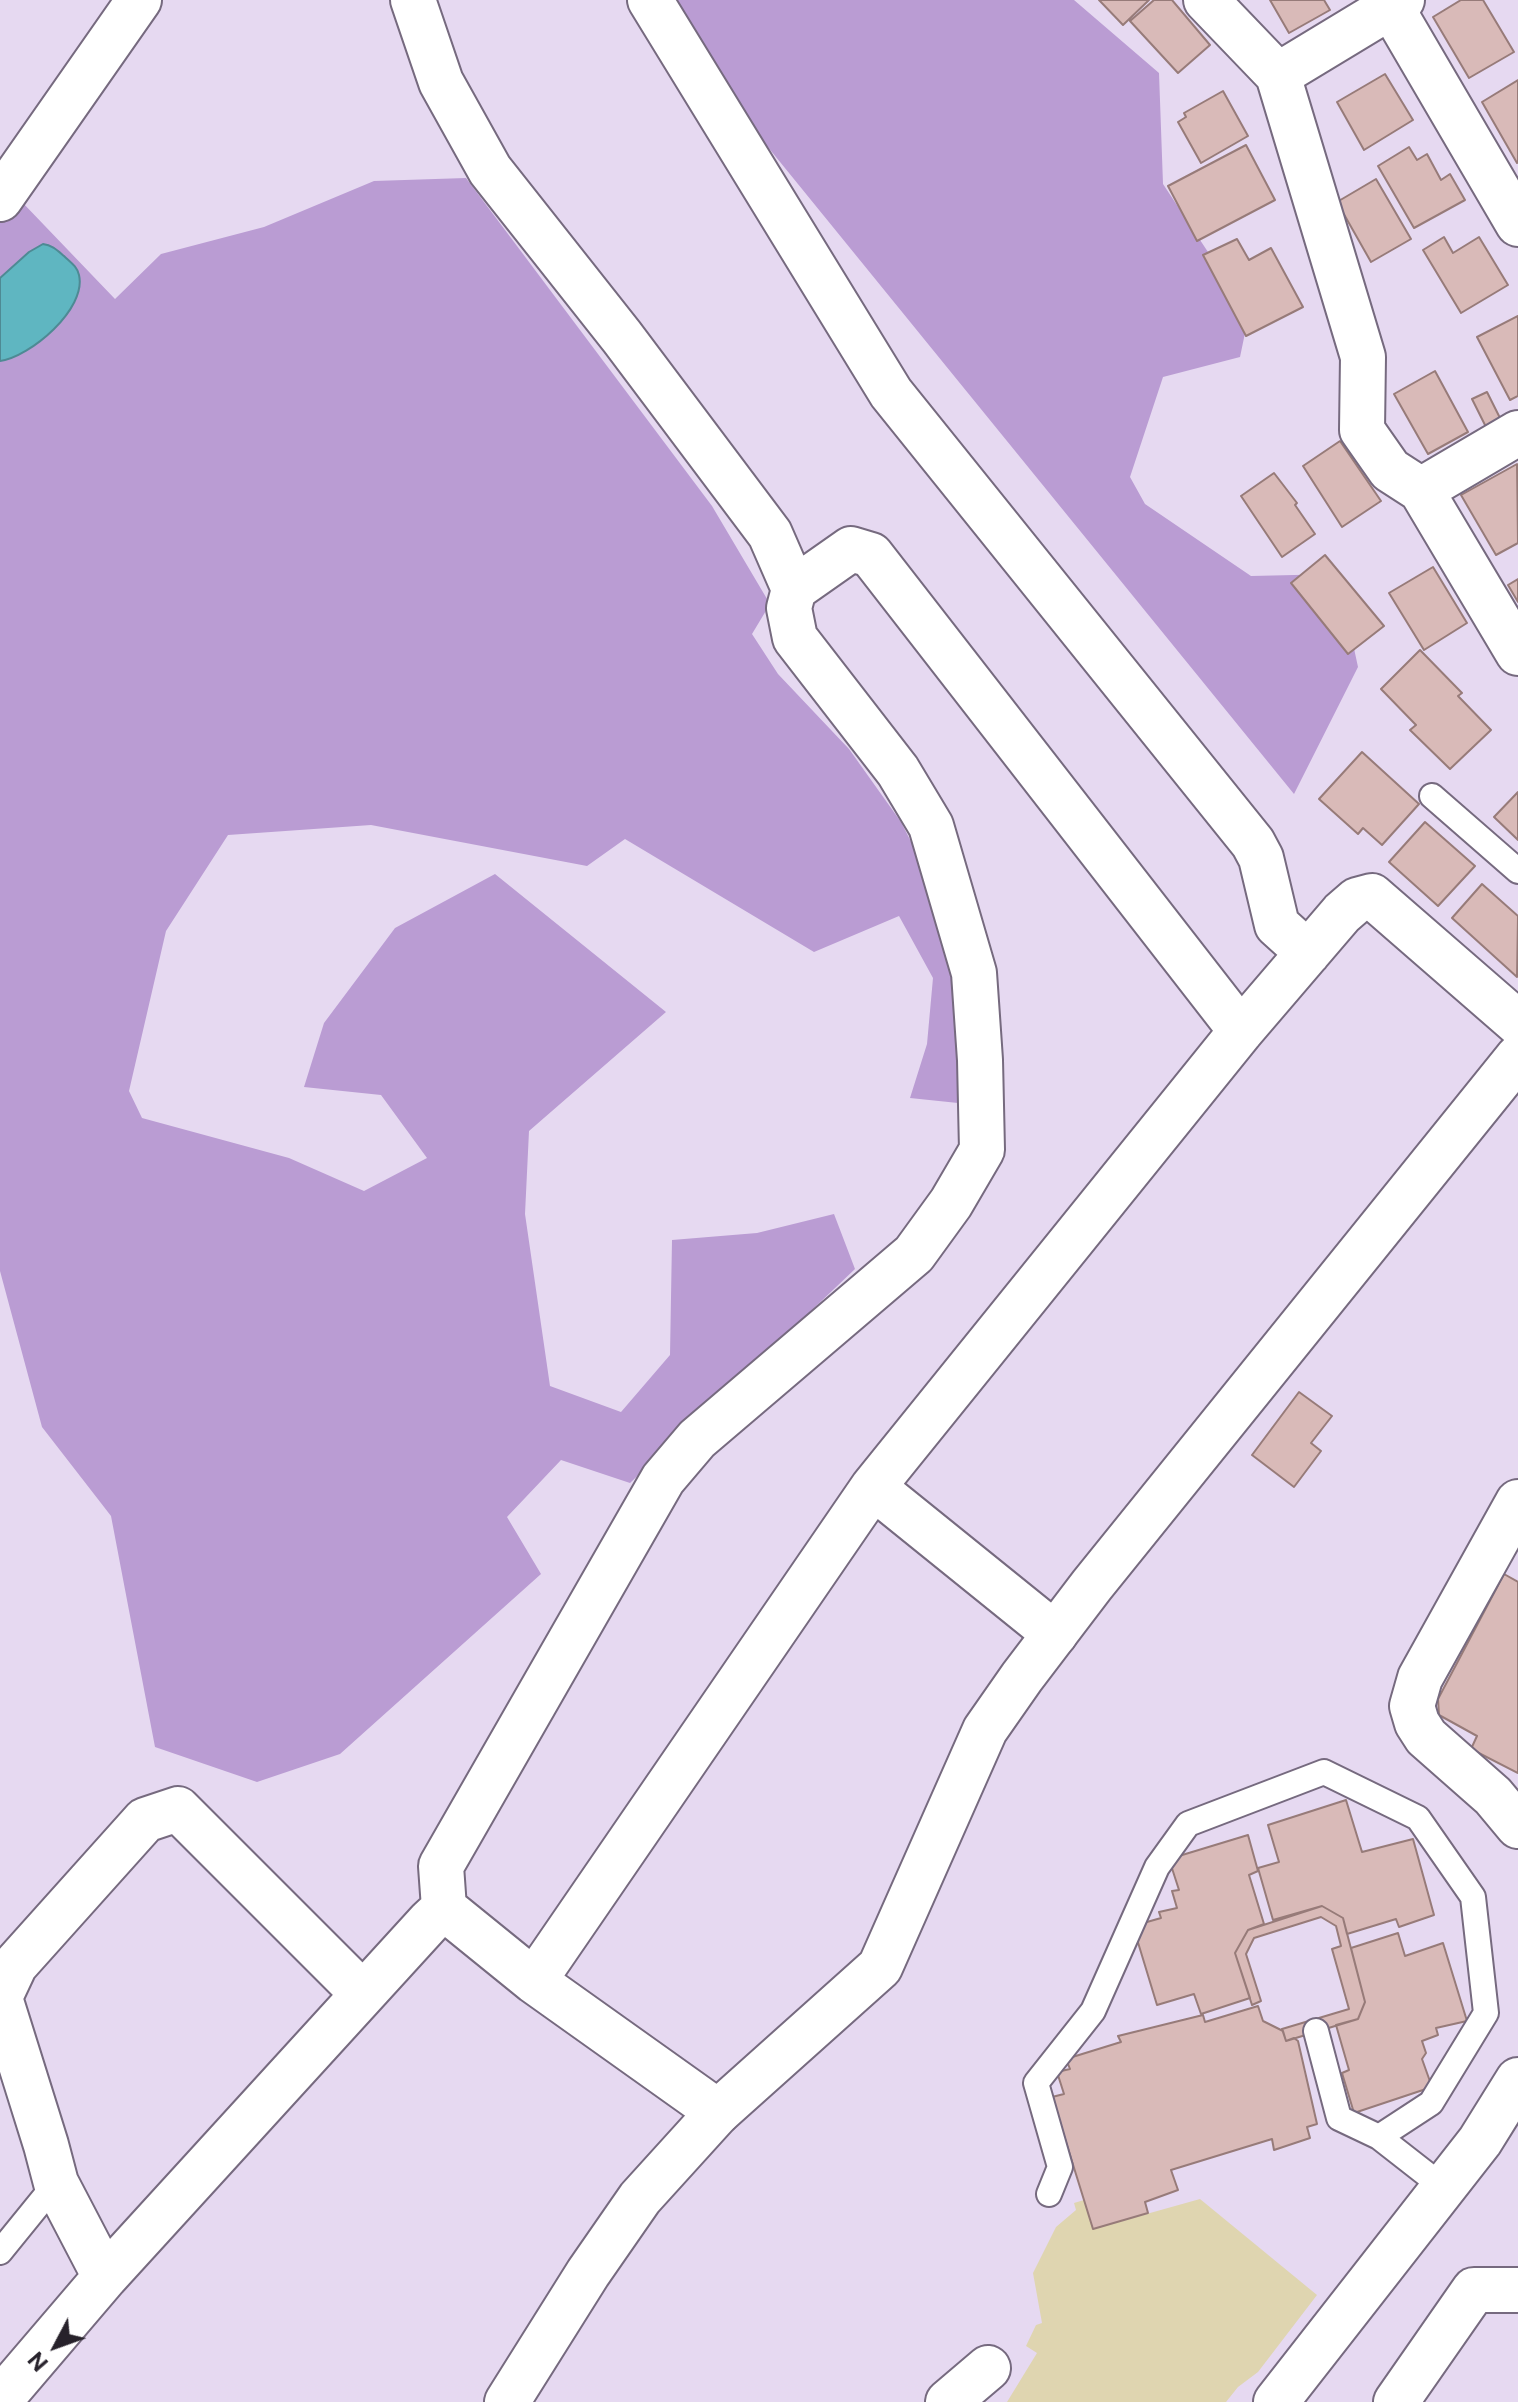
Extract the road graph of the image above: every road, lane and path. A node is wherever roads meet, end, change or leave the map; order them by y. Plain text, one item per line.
1 (139, 0) edge
2 (413, 0) edge
3 (650, 0) edge
4 (1206, 0) edge
5 (1393, 2) edge
6 (1278, 75) junction
7 (0, 199) edge
8 (1518, 224) edge
9 (1518, 433) edge
10 (1421, 490) junction
11 (794, 589) junction
12 (1518, 653) edge
13 (1432, 796) dead end
14 (1518, 871) edge
15 (1308, 953) junction
16 (1518, 1023) edge
17 (1241, 1031) junction
18 (1518, 1057) edge
19 (873, 1487) junction
20 (1518, 1502) edge
21 (1055, 1634) junction
22 (1518, 1826) edge
23 (444, 1908) junction
24 (534, 1981) junction
25 (363, 1994) junction
26 (0, 1998) edge
27 (1316, 2031) dead end
28 (1518, 2080) edge
29 (718, 2112) junction
30 (1379, 2137) junction
31 (56, 2183) junction
32 (1443, 2187) junction
33 (1049, 2194) dead end
34 (0, 2252) edge
35 (105, 2277) junction
36 (1518, 2290) edge
37 (988, 2368) dead end
38 (0, 2400) edge
39 (507, 2402) edge
40 (948, 2402) edge
41 (1276, 2402) edge
42 (1396, 2402) edge

1 - 7 street
2 - 11 street
3 - 15 street
4 - 6 street
5 - 6 street
5 - 8 street
6 - 10 street
9 - 10 street
10 - 12 street
11 - 17 street
11 - 23 street
13 - 14 lane
15 - 16 street
15 - 17 street
17 - 19 street
18 - 21 street
19 - 21 street
19 - 24 street
20 - 22 street
21 - 29 street
23 - 24 street
23 - 25 street
24 - 29 street
25 - 26 street
25 - 35 street
26 - 31 street
27 - 30 lane
28 - 32 street
29 - 39 street
30 - 32 lane
30 - 33 lane
31 - 34 lane
31 - 35 street
32 - 41 street
35 - 38 street
36 - 42 street
37 - 40 street

